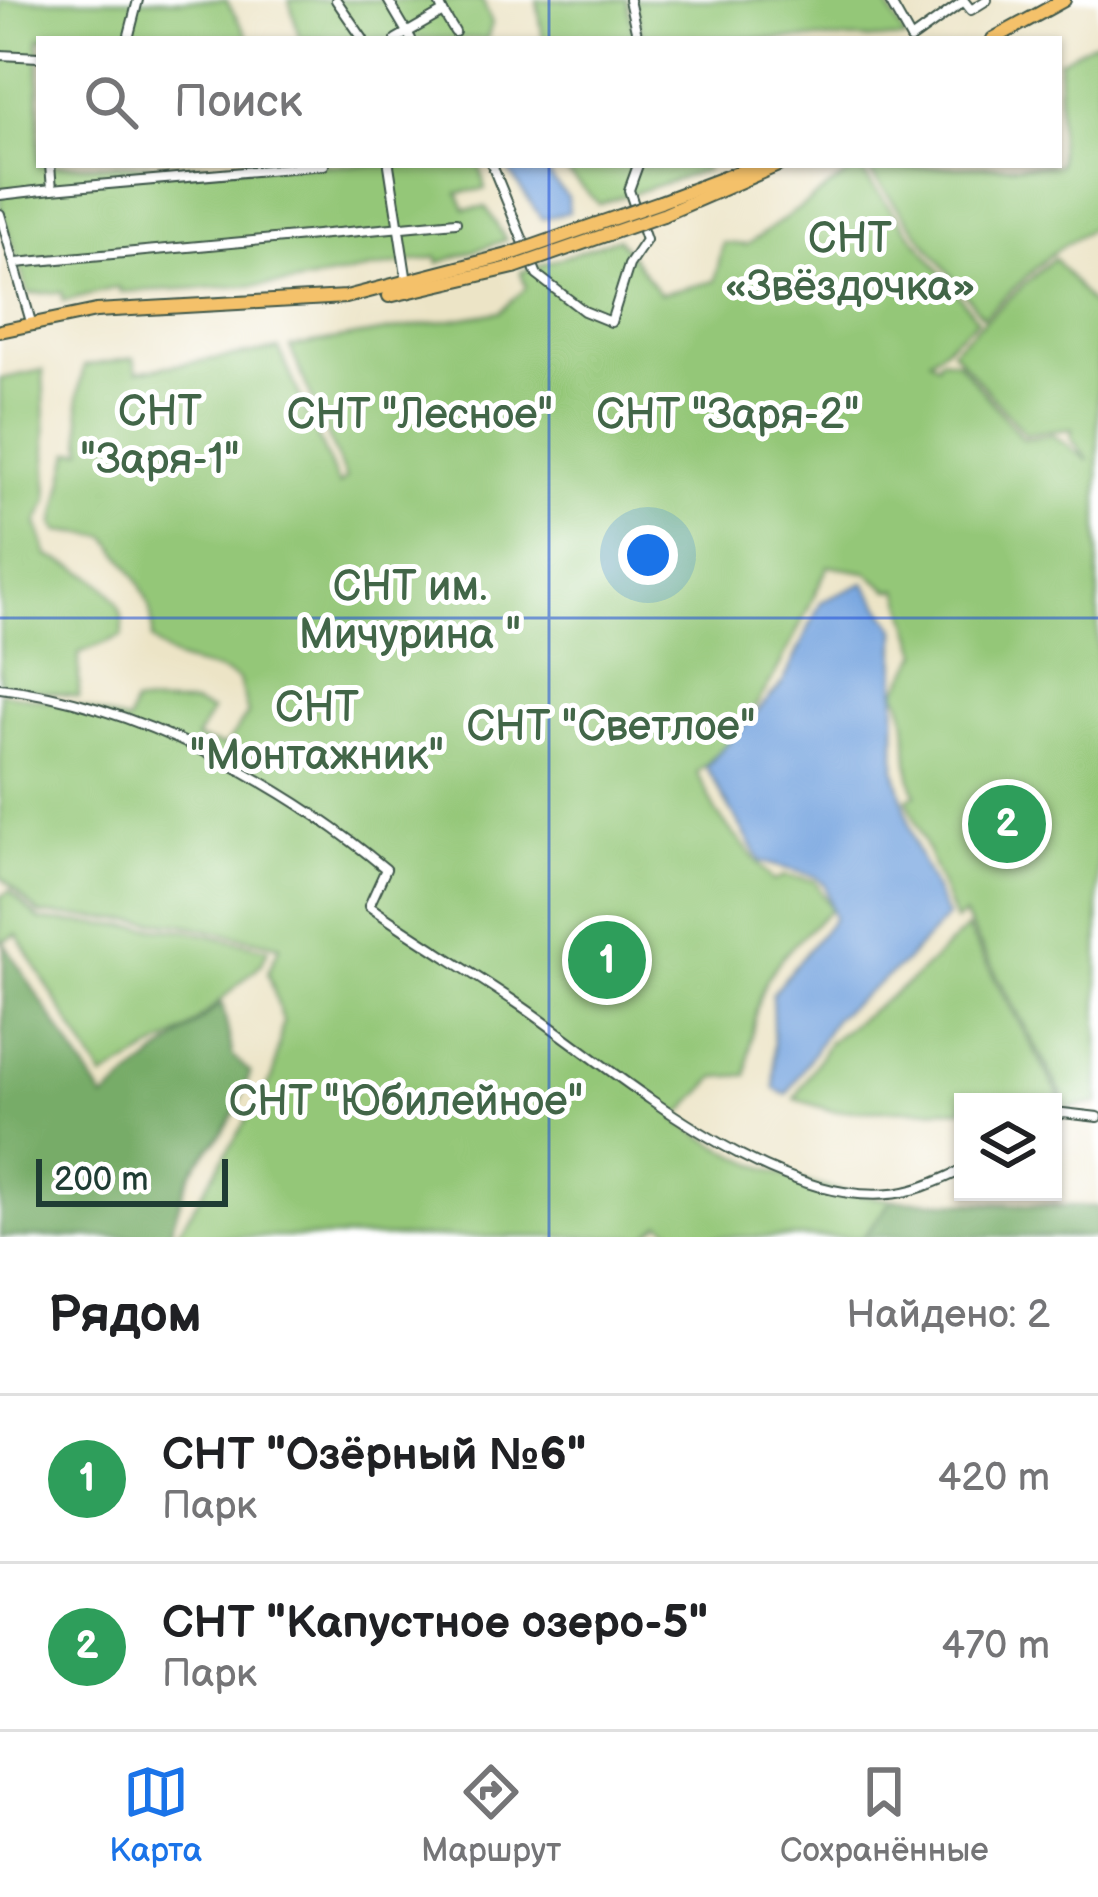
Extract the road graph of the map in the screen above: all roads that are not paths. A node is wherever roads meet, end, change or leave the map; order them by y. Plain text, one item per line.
1 (138, 0) edge
2 (336, 0) edge
3 (388, 0) edge
4 (438, 0) edge
5 (629, 0) edge
6 (889, 0) edge
7 (987, 0) edge
8 (1051, 0) edge
9 (1064, 0) edge
10 (443, 12) junction
11 (455, 32) dead end
12 (129, 36) edge
13 (360, 36) edge
14 (410, 36) edge
15 (637, 36) edge
16 (909, 36) edge
17 (915, 36) edge
18 (987, 36) edge
19 (998, 36) edge
20 (0, 56) edge
21 (36, 57) edge
22 (50, 168) edge
23 (290, 168) edge
24 (390, 168) edge
25 (493, 168) edge
26 (637, 168) edge
27 (751, 168) edge
28 (770, 168) edge
29 (52, 189) junction
30 (0, 195) edge
31 (662, 208) junction
32 (0, 214) edge
33 (456, 221) dead end
34 (400, 229) junction
35 (511, 261) junction
36 (16, 263) junction
37 (408, 284) junction
38 (136, 308) junction
39 (31, 322) junction
40 (0, 331) edge
41 (0, 688) edge
42 (1062, 1114) edge
43 (1098, 1118) edge
44 (954, 1174) edge

1 - 12 street
2 - 13 street
3 - 14 street
4 - 10 street
5 - 15 street
6 - 16 street
7 - 17 street
8 - 18 main road
9 - 19 main road
10 - 11 street
10 - 14 street
20 - 21 street
22 - 29 street
23 - 29 street
24 - 34 street
25 - 26 street
27 - 31 main road
28 - 31 main road
29 - 30 street
31 - 35 main road, bridge
32 - 36 street
33 - 34 street
34 - 36 street
34 - 37 street
35 - 37 main road
35 - 38 main road
36 - 39 street
37 - 38 main road
38 - 39 main road
39 - 40 main road
41 - 44 street
42 - 43 street

